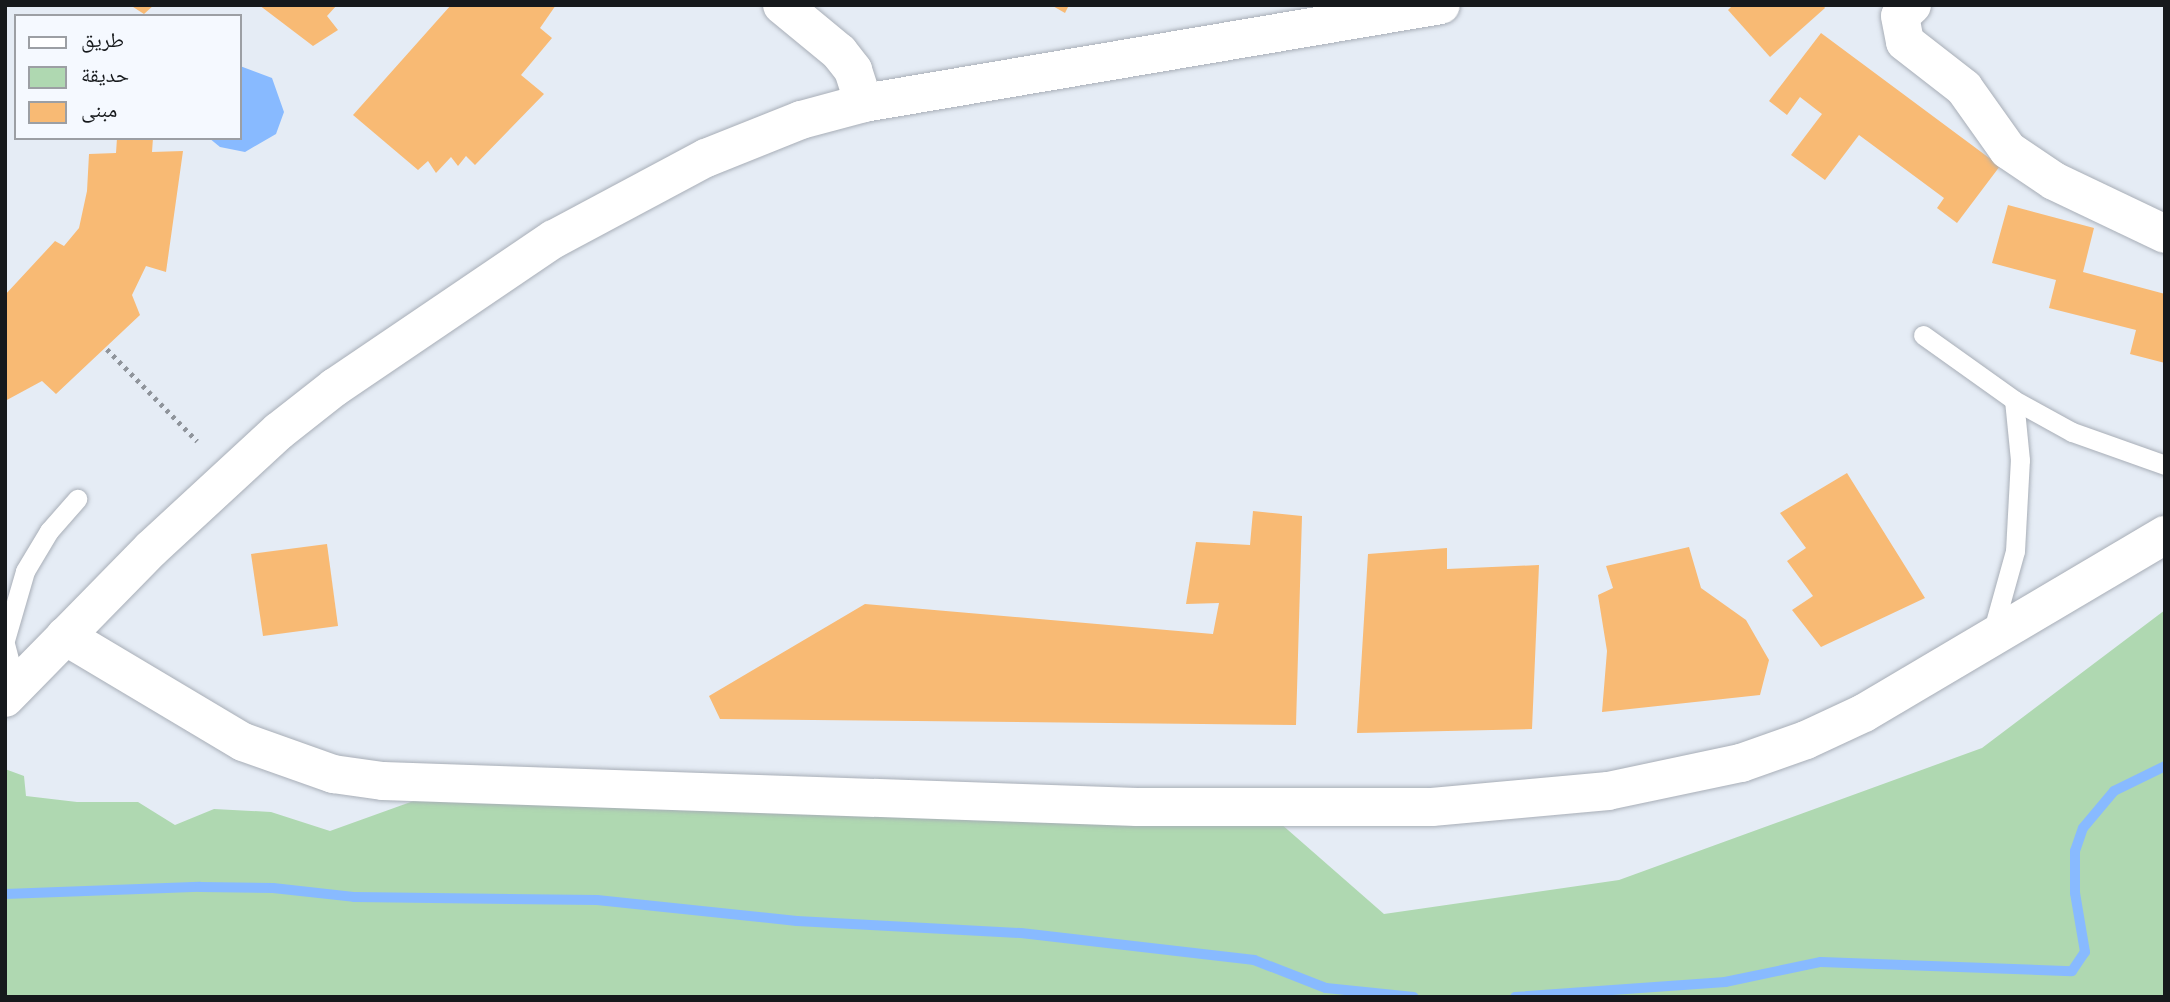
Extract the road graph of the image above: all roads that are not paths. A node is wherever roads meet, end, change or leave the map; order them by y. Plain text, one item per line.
1 (782, 5) edge
2 (1441, 5) edge
3 (1912, 5) edge
4 (864, 103) junction
5 (2165, 234) edge
6 (1923, 335) dead end
7 (2014, 400) junction
8 (2165, 465) edge
9 (77, 499) dead end
10 (2165, 535) edge
11 (65, 636) junction
12 (1991, 639) junction
13 (5, 642) edge
14 (11, 692) edge

1 - 4 street
2 - 4 street
3 - 5 street
4 - 11 street
6 - 7 lane
7 - 8 lane
7 - 12 lane
9 - 13 lane
10 - 12 street
11 - 12 street
11 - 14 street
13 - 14 lane

